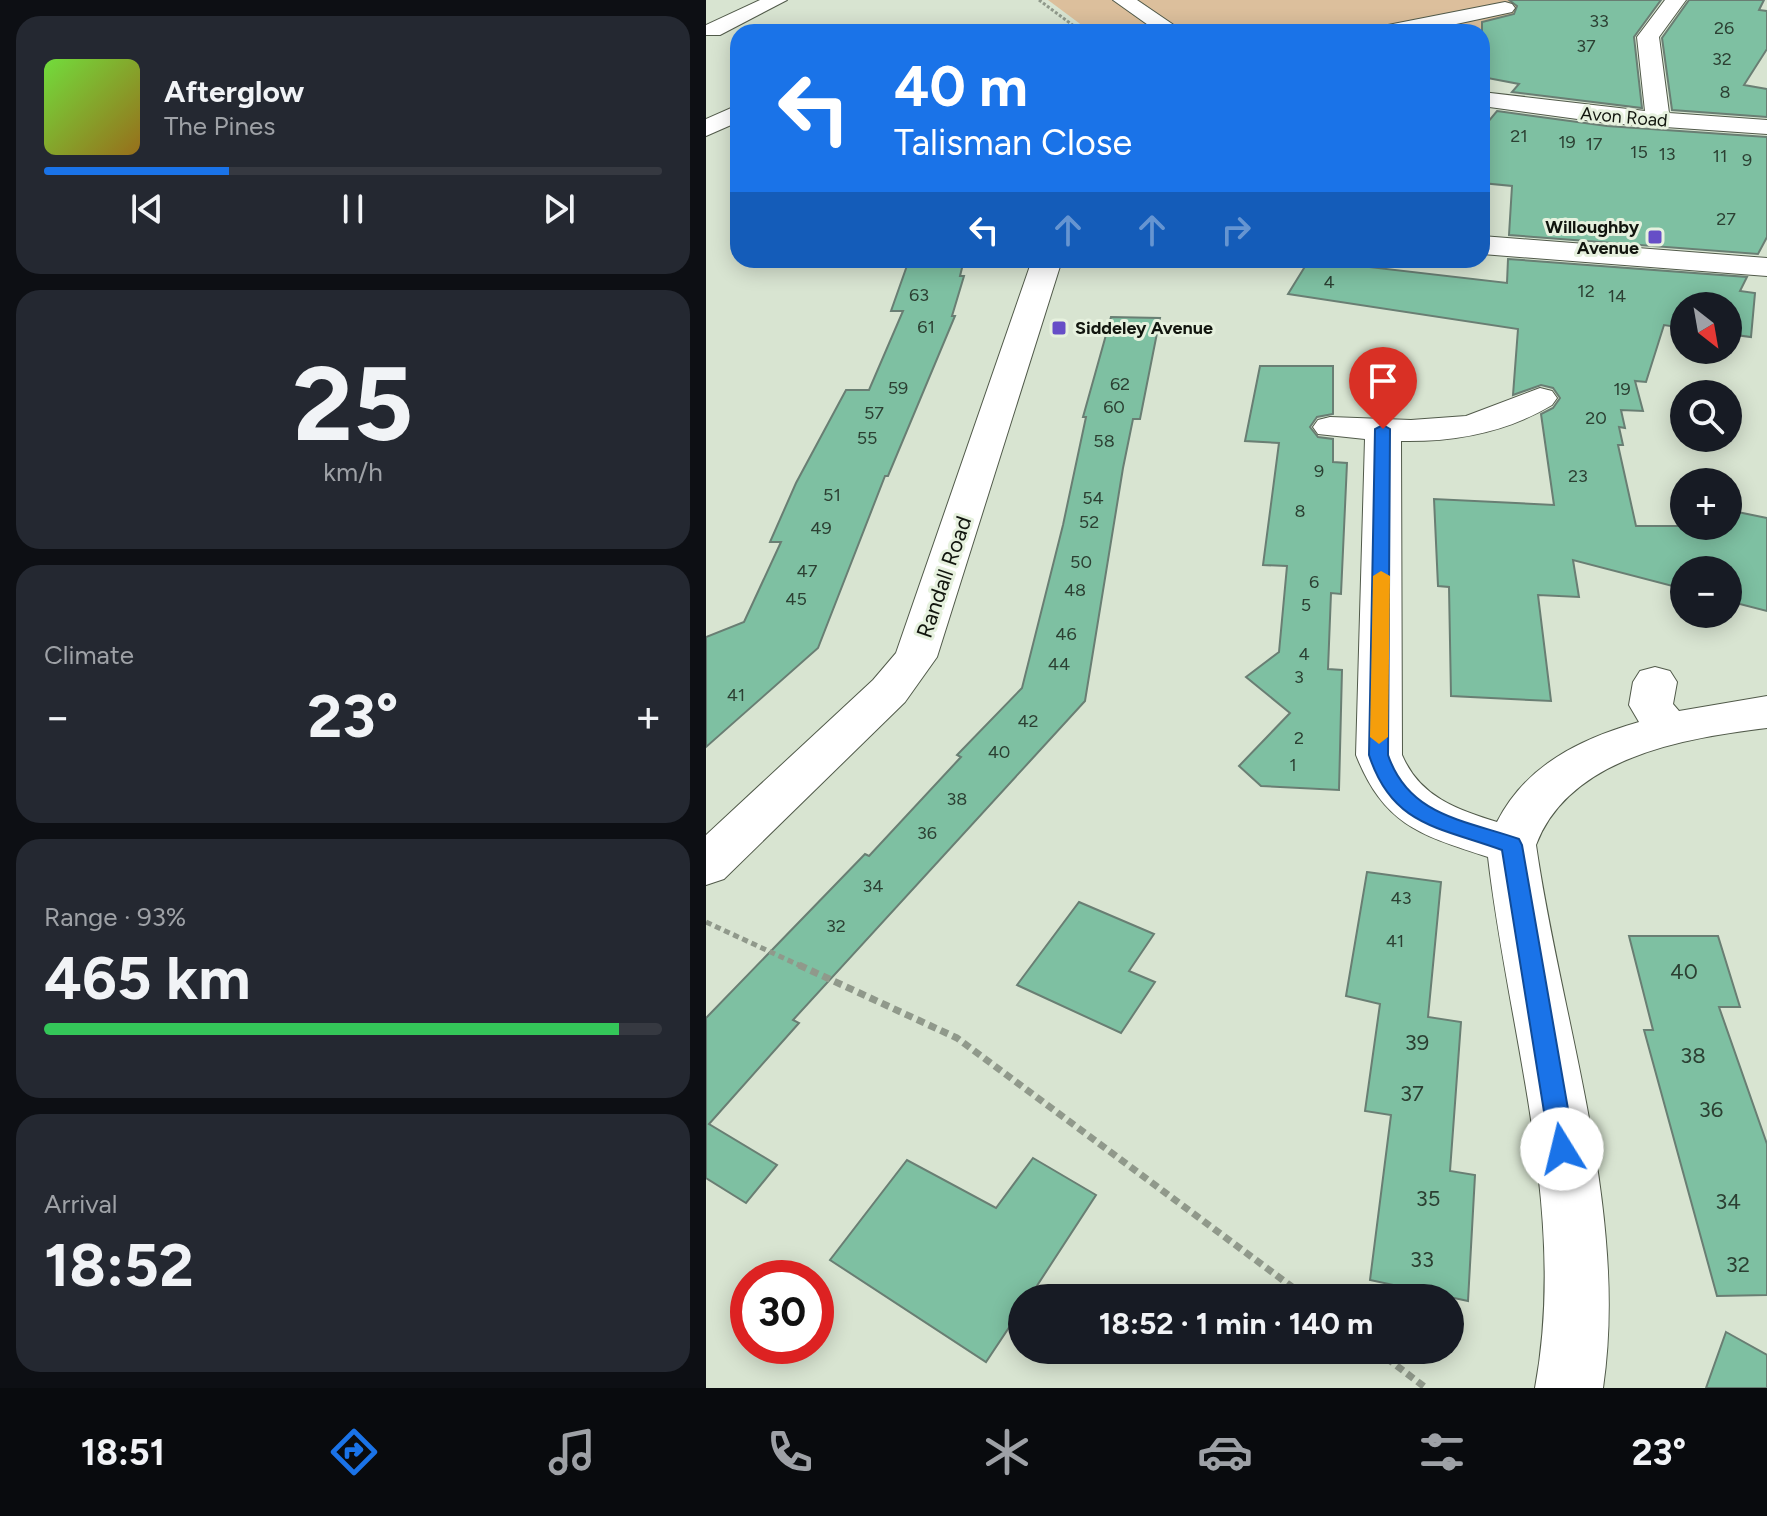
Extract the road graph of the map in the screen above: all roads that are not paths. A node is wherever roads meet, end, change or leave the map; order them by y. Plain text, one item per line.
1 (777, 0) edge
2 (1123, 0) edge
3 (1676, 0) edge
4 (1392, 6) dead end
5 (1505, 8) dead end
6 (1160, 24) edge
7 (1427, 24) edge
8 (1449, 24) edge
9 (709, 29) edge
10 (730, 33) edge
11 (1490, 100) edge
12 (730, 116) edge
13 (1658, 120) junction
14 (1767, 127) edge
15 (706, 129) edge
16 (1490, 246) edge
17 (1767, 267) edge
18 (1044, 268) edge
19 (1540, 398) dead end
20 (1330, 427) dead end
21 (1383, 429) junction
22 (1767, 712) edge
23 (1511, 845) junction
24 (706, 865) edge
25 (1569, 1388) edge

1 - 9 street
2 - 6 street
3 - 13 street
4 - 7 street
5 - 8 street
9 - 10 street
11 - 13 street, Avon Road
12 - 15 street
13 - 14 street, Avon Road
16 - 17 street
18 - 24 street, Randall Road
19 - 21 street
20 - 21 street
21 - 23 street
22 - 23 street
23 - 25 street

